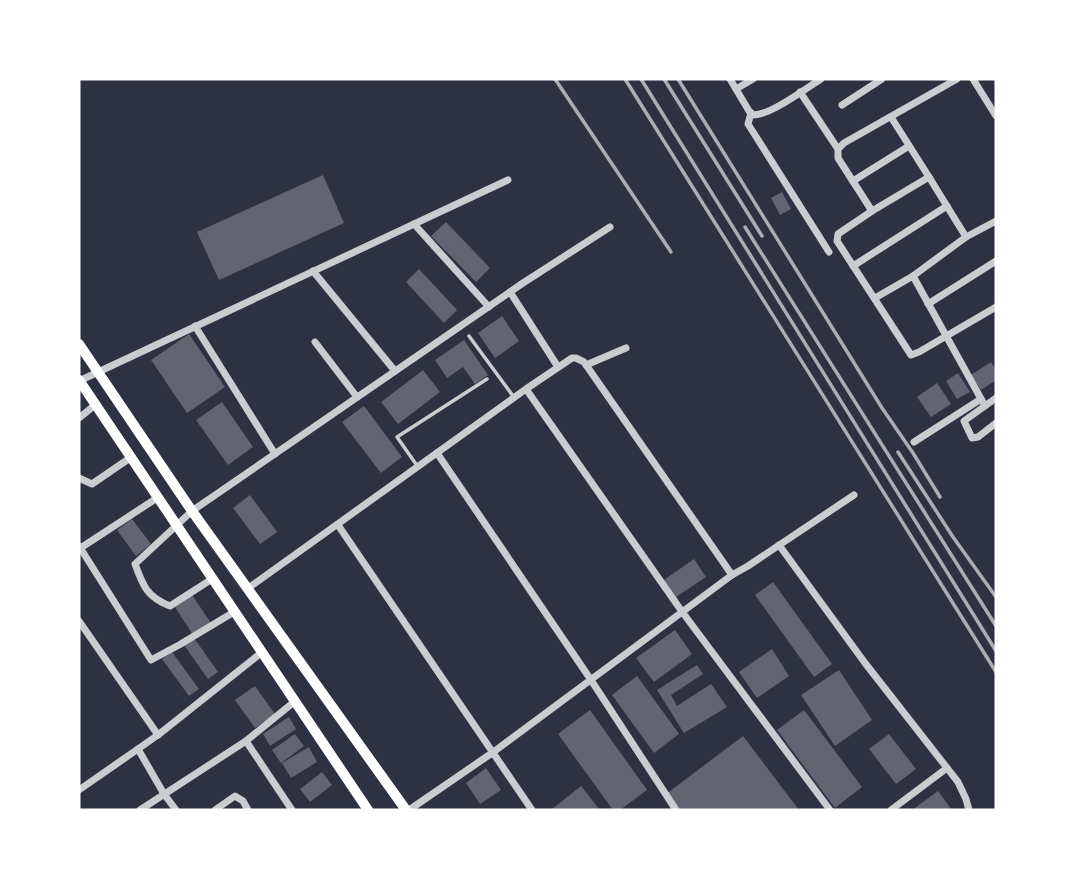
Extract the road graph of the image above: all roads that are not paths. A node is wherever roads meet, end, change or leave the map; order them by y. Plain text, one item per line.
1 (730, 79) edge
2 (753, 79) edge
3 (821, 79) edge
4 (882, 79) edge
5 (957, 79) edge
6 (973, 79) edge
7 (736, 89) junction
8 (800, 92) junction
9 (842, 105) dead end
10 (751, 113) junction
11 (996, 116) edge
12 (891, 117) junction
13 (909, 146) junction
14 (838, 149) junction
15 (929, 177) junction
16 (508, 180) dead end
17 (853, 180) junction
18 (947, 206) junction
19 (873, 211) junction
20 (996, 220) edge
21 (414, 224) junction
22 (610, 227) dead end
23 (966, 237) junction
24 (829, 252) dead end
25 (996, 261) edge
26 (853, 266) junction
27 (313, 271) junction
28 (913, 276) junction
29 (510, 292) junction
30 (875, 298) junction
31 (928, 304) junction
32 (489, 307) junction
33 (996, 307) edge
34 (195, 326) junction
35 (469, 336) dead end
36 (947, 336) junction
37 (316, 342) dead end
38 (79, 344) edge
39 (626, 348) dead end
40 (586, 365) junction
41 (558, 368) junction
42 (395, 371) junction
43 (98, 372) junction
44 (487, 379) dead end
45 (79, 381) edge
46 (526, 389) junction
47 (357, 397) junction
48 (514, 398) junction
49 (996, 398) edge
50 (983, 402) junction
51 (95, 405) junction
52 (79, 418) edge
53 (996, 423) edge
54 (914, 442) dead end
55 (437, 453) junction
56 (275, 454) junction
57 (130, 457) junction
58 (418, 467) junction
59 (79, 478) edge
60 (854, 495) dead end
61 (158, 498) junction
62 (192, 511) junction
63 (175, 525) junction
64 (338, 525) junction
65 (779, 545) junction
66 (79, 548) edge
67 (732, 575) junction
68 (212, 579) junction
69 (247, 589) junction
70 (234, 612) junction
71 (683, 613) junction
72 (79, 621) edge
73 (261, 653) junction
74 (591, 680) junction
75 (294, 702) junction
76 (158, 735) junction
77 (246, 741) junction
78 (138, 749) junction
79 (492, 753) junction
80 (947, 768) junction
81 (79, 790) edge
82 (164, 794) junction
83 (140, 810) edge
84 (176, 810) edge
85 (215, 810) edge
86 (248, 810) edge
87 (292, 810) edge
88 (368, 810) edge
89 (407, 810) edge
90 (532, 810) edge
91 (676, 810) edge
92 (830, 810) edge
93 (891, 810) edge
94 (969, 810) edge

1 - 7 street
2 - 7 street
3 - 8 street
4 - 9 street
5 - 12 street
6 - 11 street
7 - 10 street
8 - 10 street
8 - 14 street
10 - 24 street
12 - 13 street
12 - 14 street
13 - 15 street
13 - 17 street
14 - 17 street
15 - 18 street
15 - 19 street
16 - 21 street
17 - 19 street
18 - 23 street
18 - 26 street
19 - 26 street
20 - 23 street
21 - 27 street
21 - 32 street
22 - 29 street
23 - 28 street
25 - 31 street
26 - 30 street
27 - 34 street
27 - 42 street
28 - 30 street
28 - 31 street
29 - 32 street
29 - 41 street
30 - 36 street
31 - 36 street
32 - 42 street
33 - 36 street
34 - 43 street
34 - 56 street
35 - 48 lane
36 - 50 street
37 - 47 street
38 - 43 main road
39 - 40 street
40 - 41 street
40 - 67 street
41 - 46 street
42 - 47 street
43 - 45 street
43 - 62 main road
44 - 58 lane
45 - 51 main road
46 - 48 street
46 - 71 street
47 - 56 street
48 - 55 street
49 - 50 street
50 - 53 street
50 - 54 street
51 - 52 street
51 - 57 main road
55 - 58 street
55 - 74 street
56 - 62 street
57 - 59 street
57 - 61 main road
58 - 64 street
60 - 65 street
61 - 63 main road
61 - 66 street
62 - 63 street
62 - 69 main road
63 - 68 main road
63 - 68 street
64 - 69 street
64 - 79 street
65 - 67 street
65 - 80 street
66 - 70 street
67 - 71 street
68 - 70 main road
69 - 89 main road
70 - 73 main road
71 - 74 street
71 - 92 street
72 - 76 street
73 - 75 main road
73 - 76 street
74 - 79 street
74 - 91 street
75 - 77 street
75 - 88 main road
76 - 78 street
77 - 82 street
77 - 87 street
78 - 81 street
78 - 82 street
79 - 89 street
79 - 90 street
80 - 93 street
80 - 94 street
82 - 83 street
82 - 84 street
85 - 86 street

